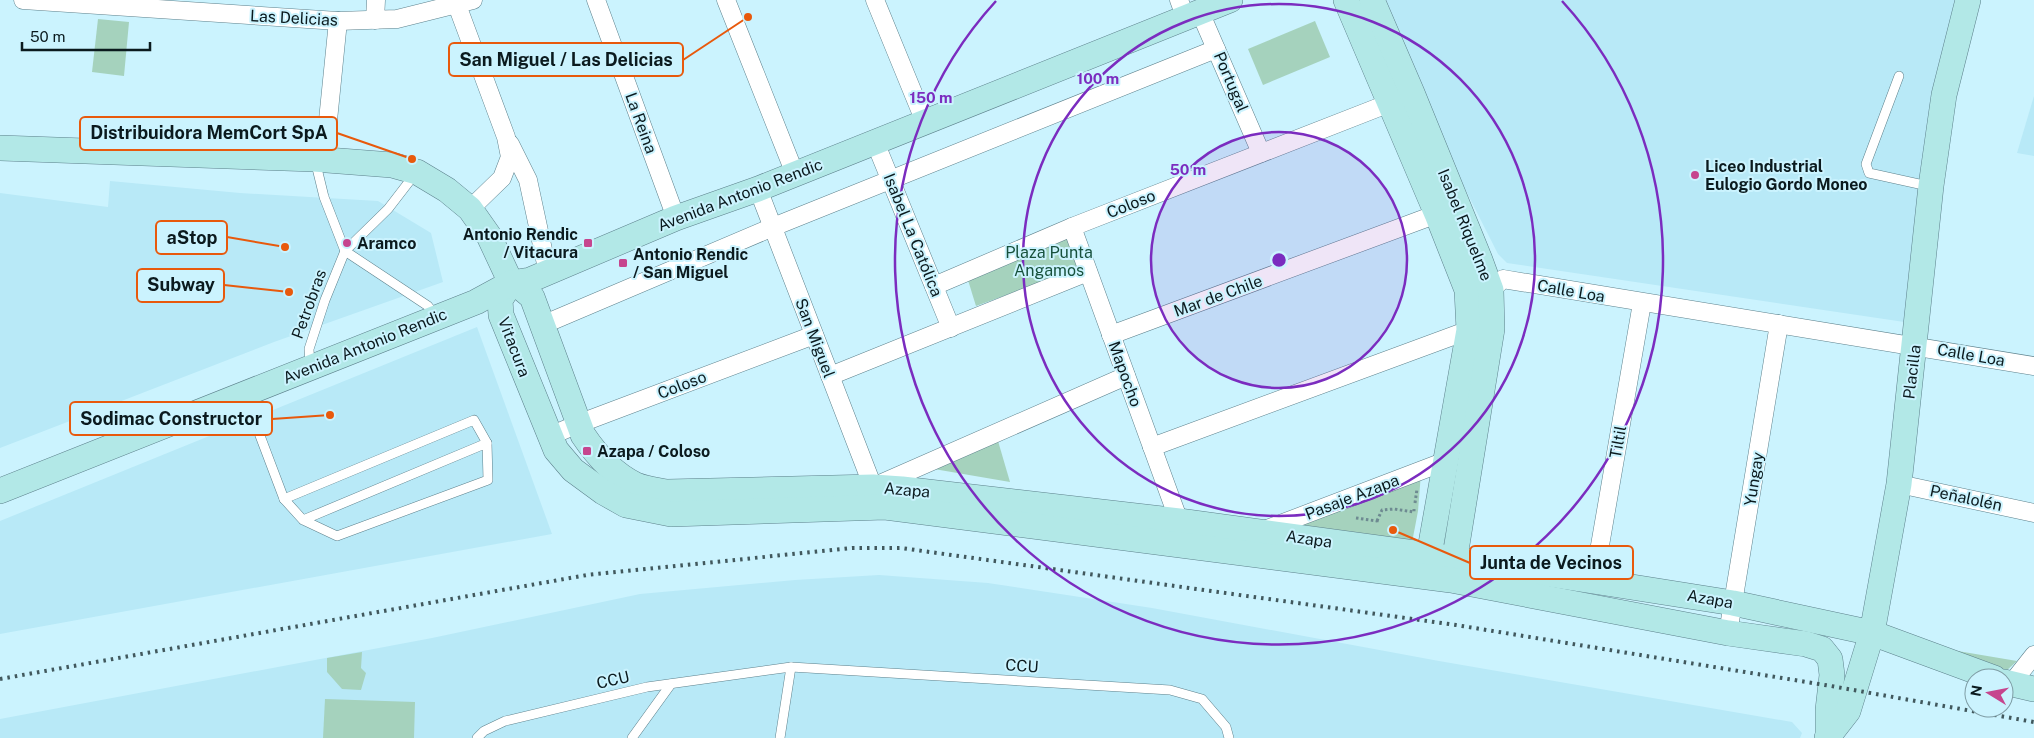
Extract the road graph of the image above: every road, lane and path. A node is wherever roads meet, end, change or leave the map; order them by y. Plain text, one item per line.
1 (25, 0) edge
2 (376, 0) edge
3 (726, 0) edge
4 (875, 0) edge
5 (1230, 0) edge
6 (1346, 0) edge
7 (1372, 0) edge
8 (1968, 0) edge
9 (600, 1) edge
10 (465, 2) edge
11 (238, 7) edge
12 (1188, 10) edge
13 (374, 20) junction
14 (338, 21) junction
15 (1216, 49) junction
16 (1899, 76) dead end
17 (1412, 93) junction
18 (1389, 104) junction
19 (925, 122) junction
20 (506, 136) junction
21 (875, 142) junction
22 (0, 148) edge
23 (1261, 153) junction
24 (319, 159) junction
25 (417, 172) junction
26 (796, 174) junction
27 (502, 178) junction
28 (528, 180) junction
29 (890, 180) junction
30 (1931, 186) junction
31 (758, 189) junction
32 (470, 209) junction
33 (1438, 214) junction
34 (676, 218) junction
35 (773, 227) junction
36 (1072, 227) junction
37 (345, 251) junction
38 (1088, 272) junction
39 (548, 273) junction
40 (511, 283) junction
41 (934, 286) junction
42 (1491, 290) junction
43 (1642, 303) junction
44 (436, 317) junction
45 (1779, 324) junction
46 (543, 326) junction
47 (951, 328) junction
48 (1470, 330) junction
49 (814, 335) junction
50 (1111, 335) junction
51 (1915, 346) junction
52 (2034, 366) edge
53 (310, 368) junction
54 (830, 376) junction
55 (1126, 376) junction
56 (245, 394) junction
57 (578, 424) junction
58 (550, 436) junction
59 (487, 443) junction
60 (1152, 447) junction
61 (1446, 461) junction
62 (610, 482) junction
63 (1899, 484) junction
64 (873, 487) junction
65 (0, 491) edge
66 (284, 499) junction
67 (2034, 513) edge
68 (303, 520) junction
69 (1179, 521) junction
70 (1257, 532) junction
71 (1428, 566) junction
72 (1453, 570) junction
73 (1594, 580) junction
74 (1734, 603) junction
75 (1728, 633) junction
76 (1872, 633) junction
77 (2034, 656) edge
78 (792, 666) junction
79 (1969, 668) edge
80 (2014, 679) edge
81 (671, 684) junction
82 (1829, 737) edge
83 (477, 738) edge
84 (632, 738) edge
85 (780, 738) edge
86 (1229, 738) edge

1 - 11 street, Las Delicias
2 - 13 street
3 - 26 street
4 - 19 street
5 - 12 street, Avenida Antonio Rendic
6 - 18 street, Isabel Riquelme
7 - 17 street, Isabel Riquelme
8 - 30 street, Placilla
9 - 34 street, La Reina
10 - 13 street, Las Delicias
10 - 20 street
11 - 14 street, Las Delicias
12 - 15 street, Portugal
12 - 19 street, Avenida Antonio Rendic
13 - 14 street, Las Delicias
14 - 24 street
15 - 23 street, Portugal
15 - 29 street
16 - 30 lane
17 - 18 street, Coloso
17 - 42 street, Isabel Riquelme
18 - 23 street, Coloso
18 - 33 street, Isabel Riquelme
19 - 21 street, Avenida Antonio Rendic
20 - 27 street
20 - 28 street
21 - 26 street, Avenida Antonio Rendic
21 - 29 street, Isabel La Católica
22 - 24 street
23 - 36 street, Coloso
24 - 25 street
24 - 37 lane
25 - 32 street
25 - 37 lane, Petrobras
26 - 31 street, Avenida Antonio Rendic
27 - 28 street
27 - 32 street
28 - 39 street
29 - 35 street
29 - 41 street, Isabel La Católica
30 - 51 street, Placilla
31 - 34 street, Avenida Antonio Rendic
31 - 35 street, San Miguel
32 - 40 street
33 - 48 street, Isabel Riquelme
33 - 50 street, Mar de Chile
34 - 39 street, Avenida Antonio Rendic
35 - 46 street
35 - 49 street, San Miguel
36 - 38 street, Mapocho
36 - 41 street, Coloso
37 - 44 lane
37 - 53 lane, Petrobras
38 - 47 street
38 - 50 street, Mapocho
39 - 40 street, Avenida Antonio Rendic
40 - 44 street, Avenida Antonio Rendic
40 - 46 street, Vitacura
40 - 58 street, Vitacura
41 - 47 street, Isabel La Católica
42 - 43 street, Calle Loa
42 - 48 street
42 - 72 street, Isabel Riquelme
43 - 45 street, Calle Loa
43 - 73 street, Tiltil
44 - 53 street, Avenida Antonio Rendic
45 - 51 street, Calle Loa
45 - 74 street, Yungay
46 - 57 street, Vitacura
47 - 54 street
48 - 60 street
48 - 61 street, Isabel Riquelme
49 - 54 street, San Miguel
49 - 57 street, Coloso
50 - 55 street, Mapocho
51 - 52 street, Calle Loa
51 - 63 street, Placilla
53 - 56 street, Avenida Antonio Rendic
54 - 64 street, San Miguel
55 - 60 street, Mapocho
55 - 64 street
56 - 65 street, Avenida Antonio Rendic
56 - 66 lane
57 - 58 street, Coloso
57 - 62 street, Vitacura
58 - 62 street, Vitacura
59 - 66 lane
59 - 68 lane
59 - 68 lane
60 - 69 street, Mapocho
61 - 70 street, Pasaje Azapa
61 - 71 street, Isabel Riquelme
62 - 64 street, Azapa
62 - 71 street, Azapa
63 - 67 street, Peñalolén
63 - 76 street, Placilla
64 - 69 street, Azapa
66 - 68 lane
69 - 70 street, Azapa
70 - 71 street, Azapa
71 - 72 street, Azapa
72 - 73 street, Azapa
72 - 75 street, Azapa
73 - 74 street, Azapa
74 - 75 street, Yungay
74 - 76 street, Azapa
75 - 82 street, Azapa
76 - 79 street, Azapa
76 - 82 street, Placilla
77 - 80 street
78 - 81 lane, CCU
78 - 85 lane
78 - 86 lane, CCU
81 - 83 lane, CCU
81 - 84 lane

